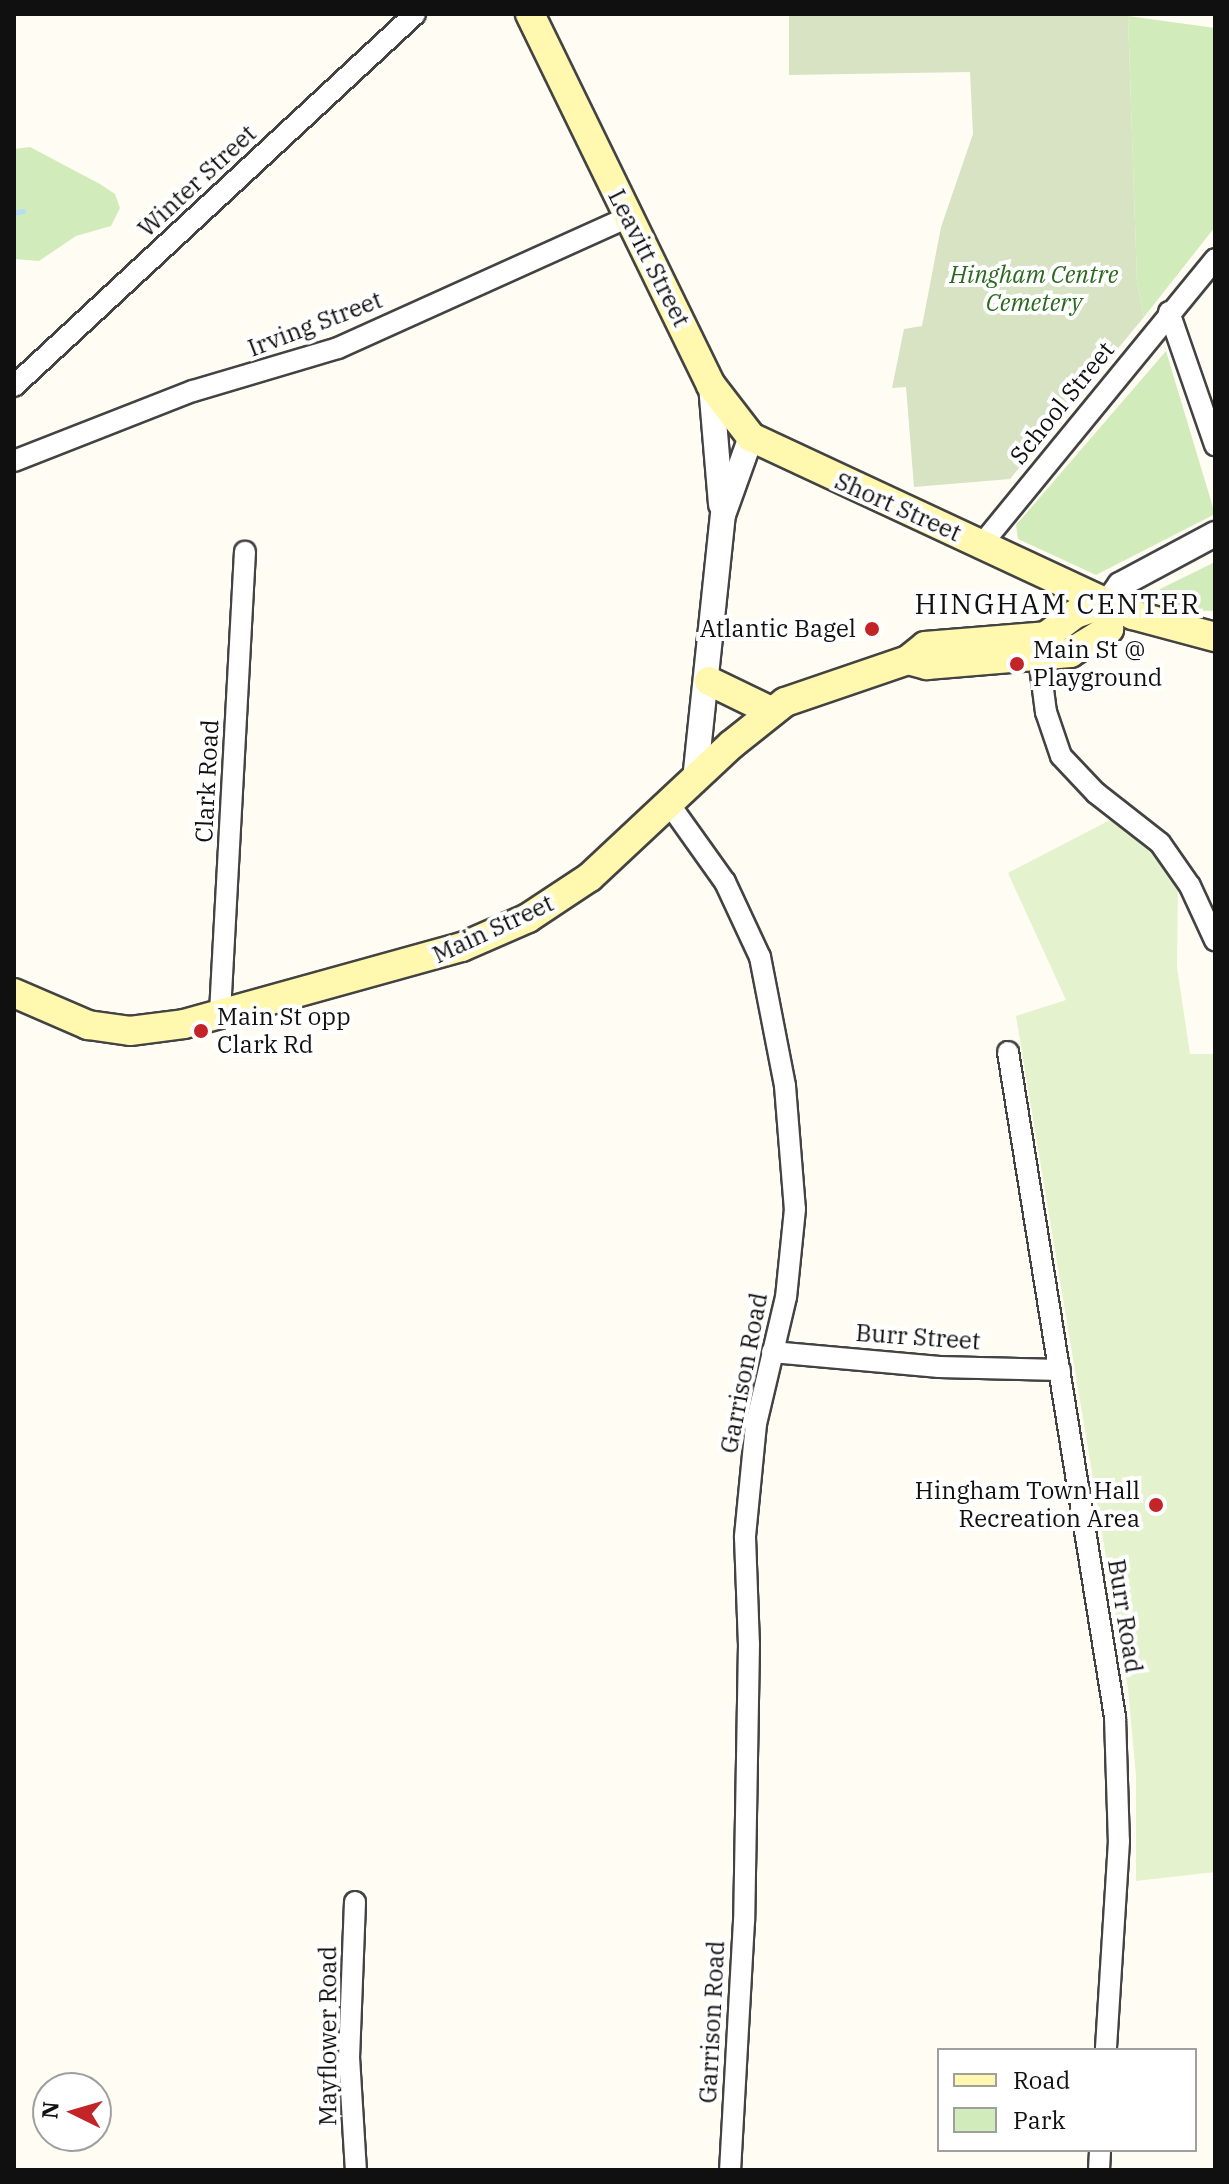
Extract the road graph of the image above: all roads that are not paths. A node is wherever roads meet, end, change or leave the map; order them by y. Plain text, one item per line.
1 (415, 14) edge
2 (530, 14) edge
3 (628, 217) junction
4 (1215, 259) edge
5 (1169, 312) junction
6 (711, 385) junction
7 (14, 386) edge
8 (751, 437) junction
9 (1215, 445) edge
10 (14, 461) edge
11 (723, 515) junction
12 (1215, 534) edge
13 (982, 544) junction
14 (245, 552) dead end
15 (1107, 603) junction
16 (1215, 637) edge
17 (1038, 647) junction
18 (709, 681) junction
19 (771, 711) junction
20 (695, 780) junction
21 (670, 805) junction
22 (1215, 940) edge
23 (14, 993) edge
24 (220, 1013) junction
25 (1008, 1052) dead end
26 (772, 1352) junction
27 (1060, 1370) junction
28 (355, 1902) dead end
29 (1106, 2048) edge
30 (356, 2170) edge
31 (730, 2170) edge

1 - 7 street, Winter Street
2 - 3 main road, Leavitt Street
3 - 6 main road, Leavitt Street
3 - 10 street, Irving Street
4 - 5 street, School Street
5 - 9 street
5 - 13 street, School Street
6 - 8 main road, Short Street
6 - 11 street, Leavitt Street
8 - 11 street, Leavitt Street
8 - 13 main road, Short Street
11 - 18 street, Leavitt Street
12 - 15 street
13 - 15 main road, Short Street
14 - 24 street, Clark Road
15 - 16 main road
15 - 17 main road, Main Street
17 - 19 main road, Main Street
17 - 22 street
18 - 19 main road
18 - 20 street, Leavitt Street
19 - 20 main road, Main Street
20 - 21 main road, Main Street
21 - 24 main road, Main Street
21 - 26 street, Garrison Road
23 - 24 main road, Main Street
25 - 27 street, Burr Road
26 - 27 street, Burr Street
26 - 31 street, Garrison Road
27 - 29 street, Burr Road
28 - 30 street, Mayflower Road

